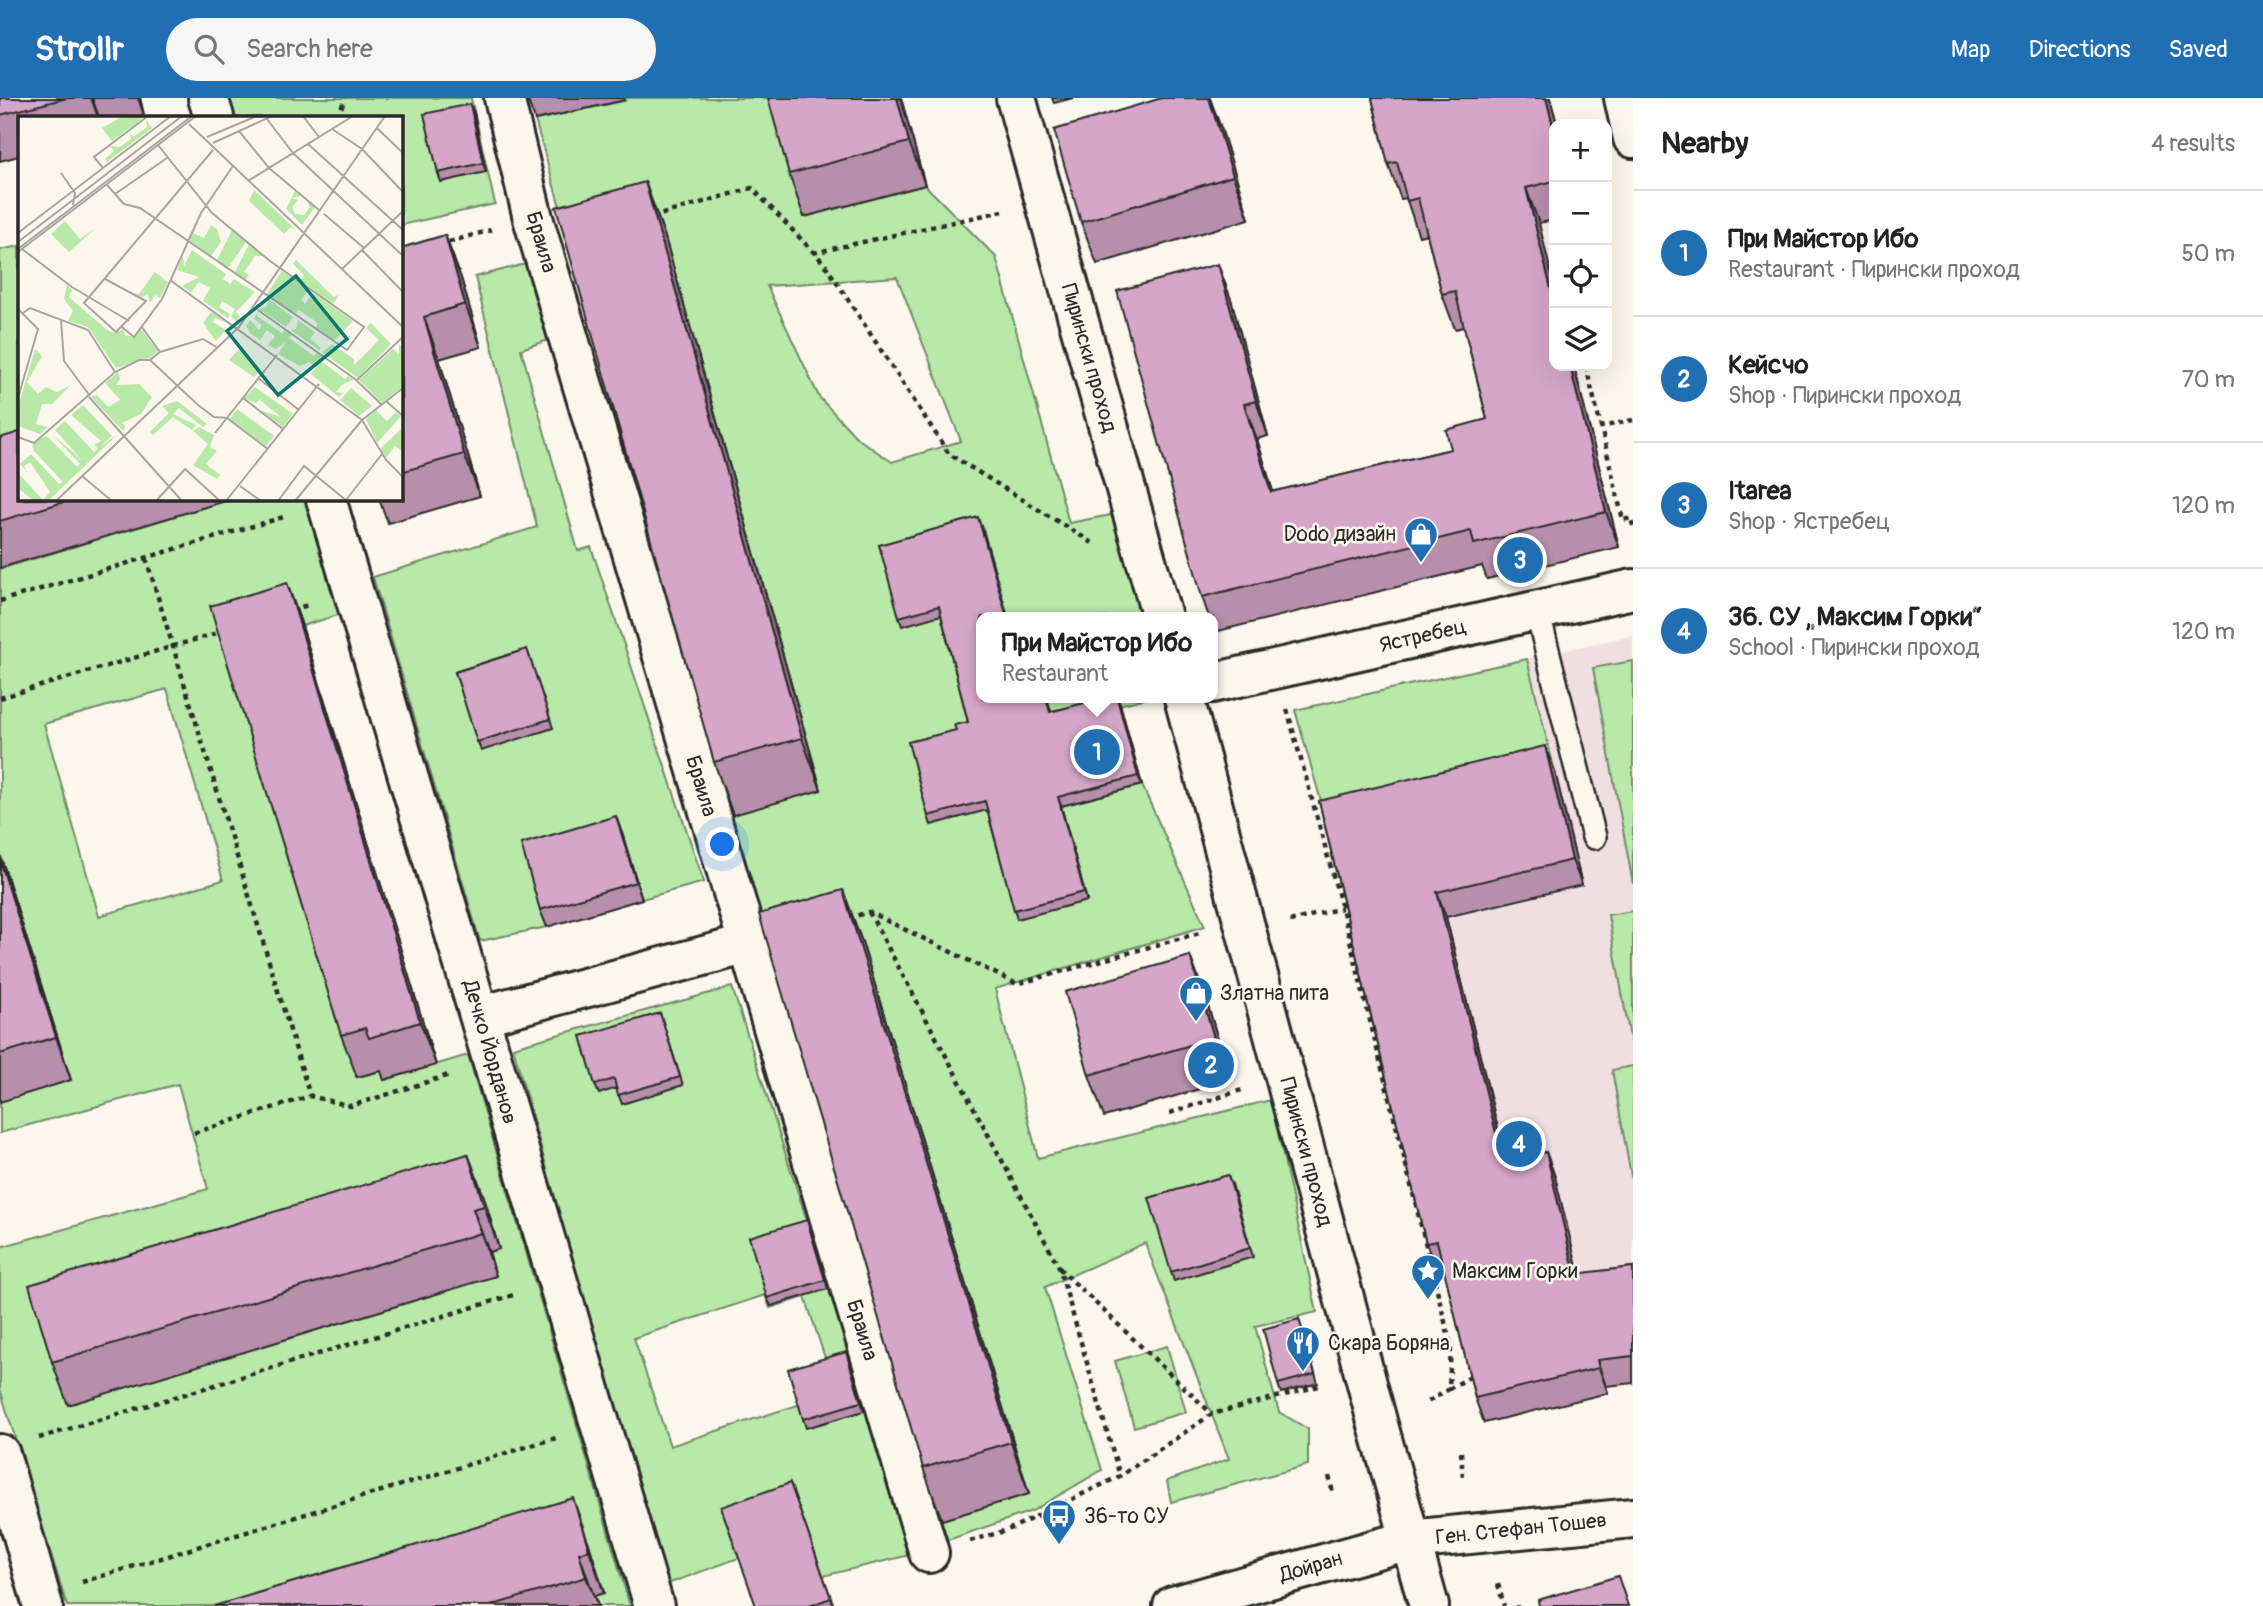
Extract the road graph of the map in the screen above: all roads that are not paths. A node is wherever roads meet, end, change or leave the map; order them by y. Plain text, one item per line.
1 (208, 98) edge
2 (504, 98) edge
3 (1016, 98) edge
4 (1624, 98) edge
5 (214, 116) edge
6 (1633, 138) edge
7 (327, 501) edge
8 (1633, 589) edge
9 (1537, 610) junction
10 (1161, 612) edge
11 (1218, 681) edge
12 (1186, 703) edge
13 (1594, 837) dead end
14 (748, 944) junction
15 (480, 1016) junction
16 (0, 1454) edge
17 (1633, 1518) edge
18 (1409, 1540) junction
19 (929, 1553) road end
20 (42, 1600) edge
21 (654, 1606) edge
22 (1173, 1606) edge
23 (1429, 1606) edge

1 - 5 street
2 - 14 street, Браила
3 - 10 street, Пирински проход
4 - 6 street
7 - 15 street, Дечко Йорданов
8 - 9 street, Ястребец
9 - 11 street, Ястребец
9 - 13 lane
12 - 18 street, Пирински проход
14 - 15 street
14 - 19 street, Браила
15 - 21 street, Дечко Йорданов
16 - 20 street
17 - 18 street, Ген. Стефан Тошев
18 - 22 street, Дойран
18 - 23 street, Пирински проход

